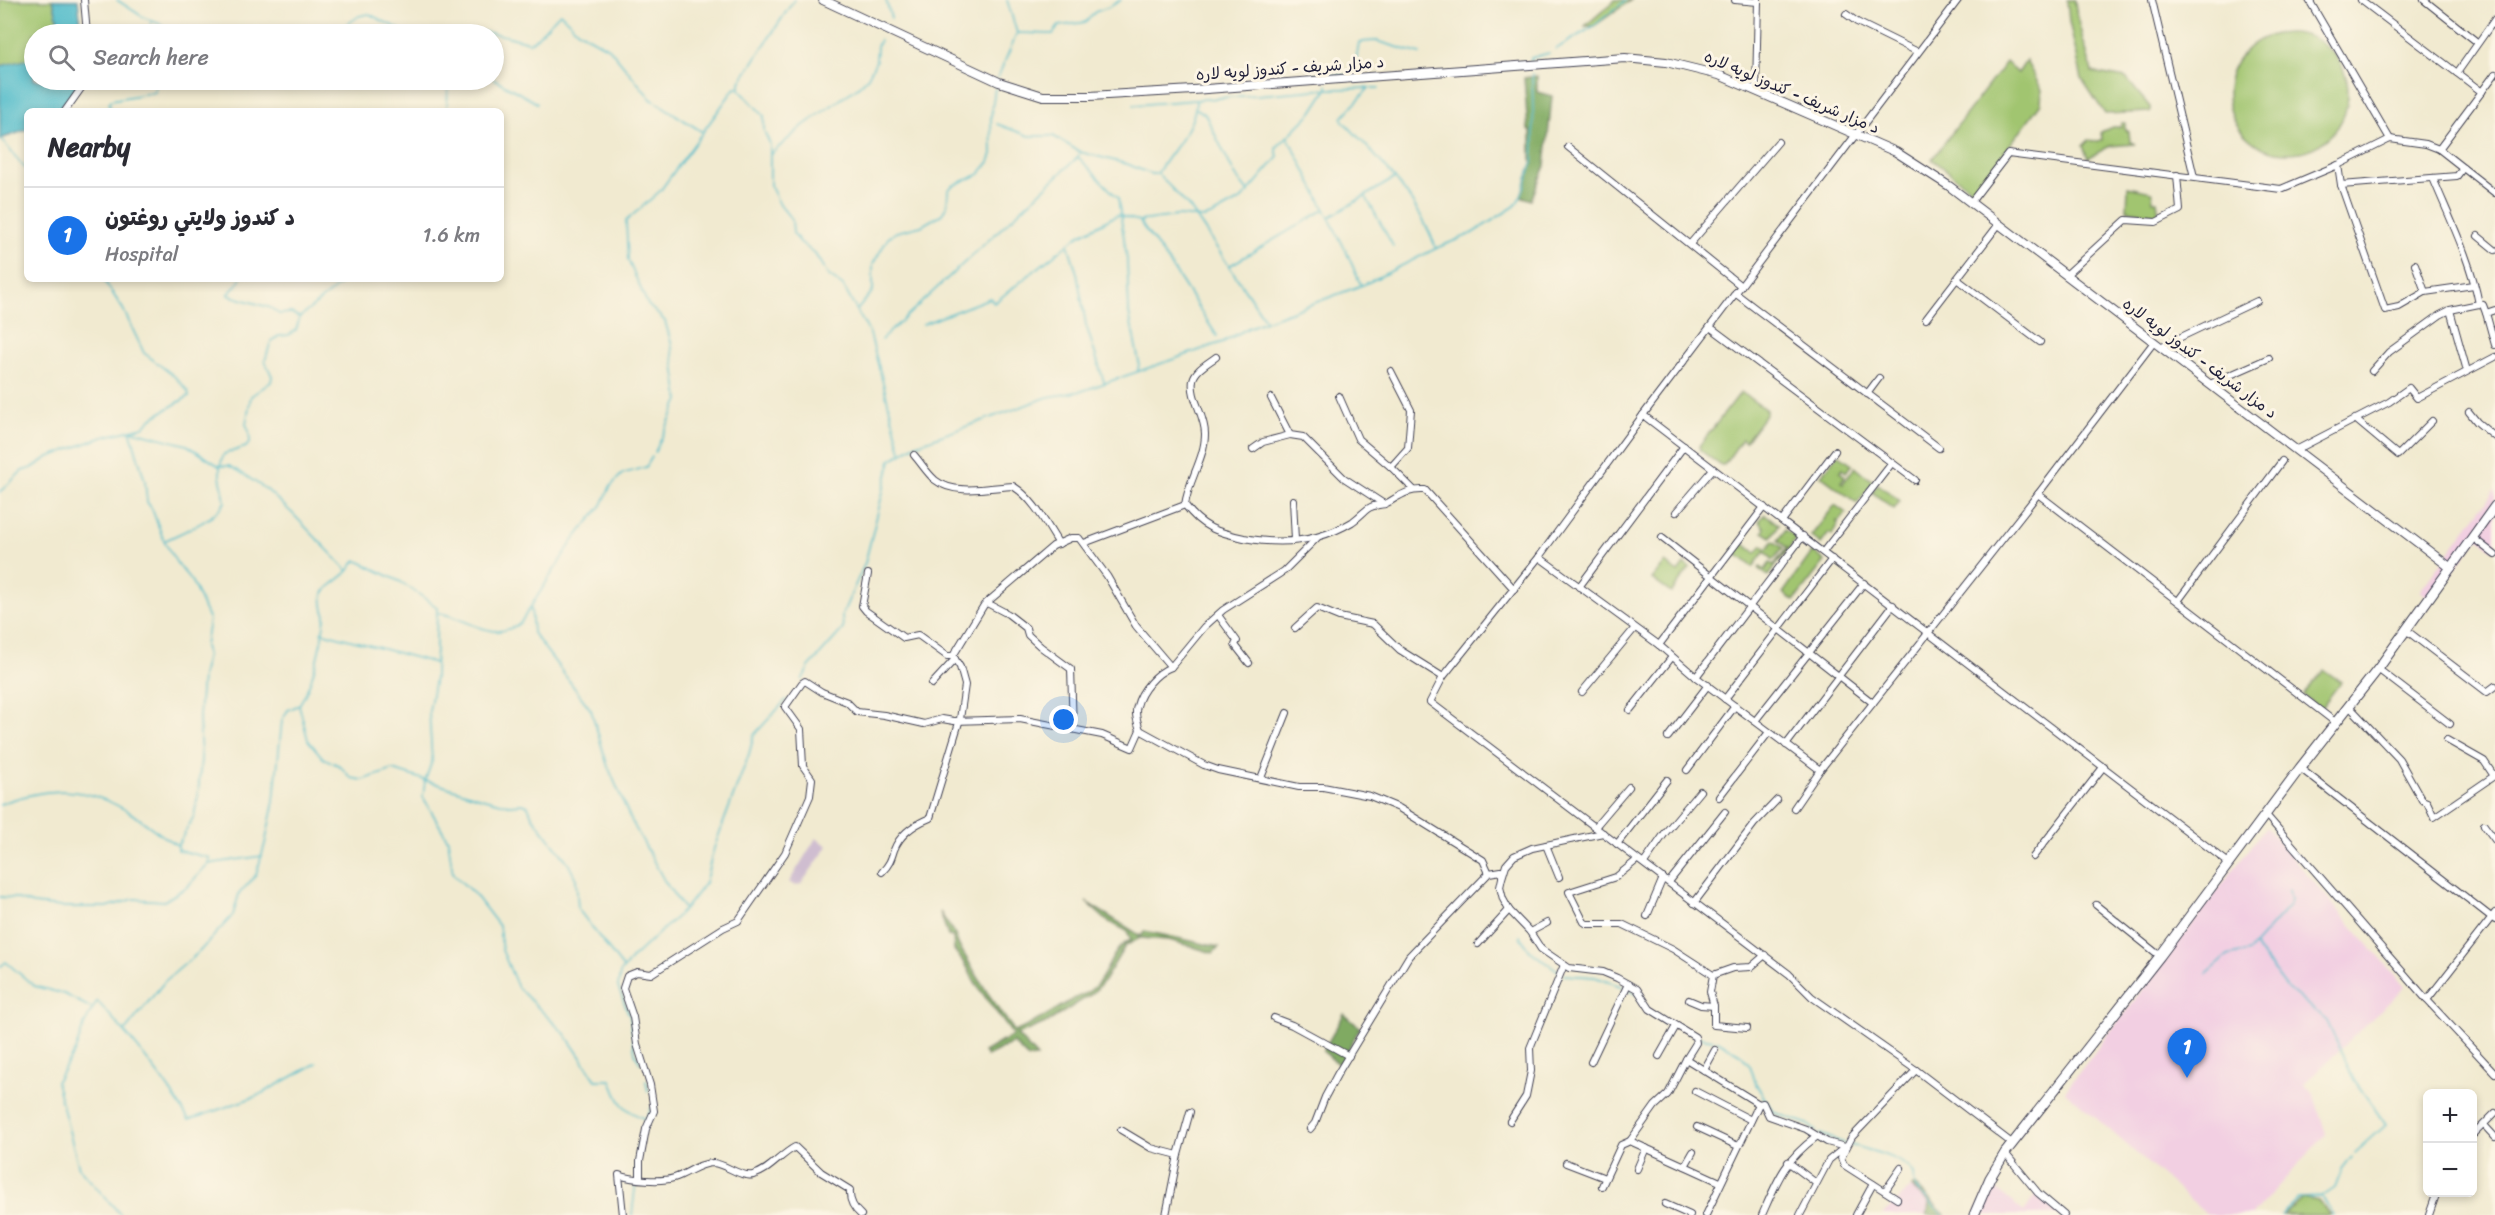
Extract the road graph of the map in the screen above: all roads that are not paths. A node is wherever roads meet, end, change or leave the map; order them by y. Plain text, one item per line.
1 (84, 0) edge
2 (823, 0) edge
3 (1736, 0) edge
4 (1958, 0) edge
5 (2152, 0) edge
6 (2309, 0) edge
7 (2361, 0) edge
8 (2424, 0) edge
9 (1758, 1) edge
10 (1846, 14) dead end
11 (2495, 19) edge
12 (86, 24) edge
13 (2477, 42) junction
14 (1918, 52) junction
15 (2457, 73) junction
16 (2494, 79) edge
17 (80, 90) edge
18 (1756, 90) junction
19 (2482, 92) junction
20 (67, 108) edge
21 (1858, 134) junction
22 (2390, 139) junction
23 (1778, 142) dead end
24 (1568, 147) dead end
25 (2439, 149) junction
26 (2338, 165) junction
27 (2463, 168) junction
28 (2177, 175) junction
29 (2194, 177) junction
30 (2433, 178) junction
31 (2341, 185) junction
32 (2495, 193) edge
33 (1971, 202) junction
34 (1999, 224) junction
35 (2478, 236) dead end
36 (1690, 244) junction
37 (2495, 250) edge
38 (2415, 264) dead end
39 (2066, 275) junction
40 (1958, 280) junction
41 (2475, 285) junction
42 (1741, 286) junction
43 (2425, 292) junction
44 (1736, 293) junction
45 (2257, 301) dead end
46 (2479, 304) junction
47 (2450, 310) junction
48 (2495, 310) edge
49 (2486, 313) junction
50 (1926, 319) dead end
51 (1710, 327) junction
52 (2040, 342) dead end
53 (2157, 344) junction
54 (2495, 345) edge
55 (1216, 357) dead end
56 (2495, 357) edge
57 (2270, 358) dead end
58 (1391, 371) dead end
59 (2372, 371) dead end
60 (2467, 371) junction
61 (1879, 378) dead end
62 (2210, 384) junction
63 (1867, 393) junction
64 (1339, 396) dead end
65 (1271, 398) dead end
66 (2469, 412) dead end
67 (1643, 415) junction
68 (2355, 419) junction
69 (2432, 421) dead end
70 (1290, 435) junction
71 (2495, 437) edge
72 (1684, 446) junction
73 (1939, 448) dead end
74 (1252, 449) dead end
75 (2296, 450) junction
76 (1836, 451) dead end
77 (914, 455) dead end
78 (2282, 460) dead end
79 (1892, 463) junction
80 (1391, 466) junction
81 (1713, 469) junction
82 (1915, 480) dead end
83 (1413, 489) junction
84 (2038, 494) junction
85 (1293, 500) dead end
86 (1384, 504) junction
87 (1185, 505) junction
88 (2495, 506) edge
89 (1764, 507) junction
90 (1676, 512) dead end
91 (1782, 521) junction
92 (1803, 536) junction
93 (2472, 537) junction
94 (1317, 538) junction
95 (1662, 538) dead end
96 (1295, 540) junction
97 (1084, 543) junction
98 (1059, 544) junction
99 (1823, 552) junction
100 (2495, 555) edge
101 (1539, 556) junction
102 (1832, 559) junction
103 (2451, 568) junction
104 (868, 574) dead end
105 (1711, 576) junction
106 (1864, 583) junction
107 (1580, 587) junction
108 (1514, 589) junction
109 (2178, 601) junction
110 (987, 603) junction
111 (1750, 606) junction
112 (1893, 606) junction
113 (1218, 615) junction
114 (1295, 628) dead end
115 (1634, 628) junction
116 (1779, 629) junction
117 (2406, 630) junction
118 (1930, 633) junction
119 (1659, 645) junction
120 (1809, 653) junction
121 (954, 657) junction
122 (1672, 657) junction
123 (1249, 663) dead end
124 (1171, 667) junction
125 (2378, 669) junction
126 (1839, 676) junction
127 (1443, 677) junction
128 (1696, 677) junction
129 (932, 684) dead end
130 (1707, 686) junction
131 (2495, 686) edge
132 (1582, 692) dead end
133 (1725, 699) junction
134 (1873, 702) junction
135 (1735, 706) junction
136 (2349, 706) junction
137 (1630, 710) dead end
138 (1287, 714) dead end
139 (960, 719) junction
140 (1755, 721) junction
141 (2335, 722) junction
142 (2450, 724) dead end
143 (1072, 728) junction
144 (1140, 730) junction
145 (1770, 732) junction
146 (1668, 736) dead end
147 (2447, 740) dead end
148 (1786, 745) junction
149 (2104, 766) junction
150 (2300, 768) junction
151 (1687, 770) dead end
152 (1820, 770) junction
153 (1262, 778) junction
154 (1667, 780) dead end
155 (1629, 787) dead end
156 (1700, 791) dead end
157 (1719, 797) dead end
158 (1777, 800) dead end
159 (1794, 808) dead end
160 (1725, 812) dead end
161 (2266, 815) junction
162 (2484, 825) dead end
163 (1595, 827) junction
164 (1602, 832) junction
165 (2495, 840) edge
166 (1617, 844) junction
167 (1546, 845) junction
168 (2033, 857) dead end
169 (1640, 862) junction
170 (2230, 864) junction
171 (882, 872) dead end
172 (1489, 873) junction
173 (1559, 877) dead end
174 (1502, 878) junction
175 (1666, 880) junction
176 (1694, 903) junction
177 (2096, 905) dead end
178 (1509, 910) junction
179 (1647, 916) dead end
180 (2494, 917) edge
181 (1547, 923) dead end
182 (1530, 932) junction
183 (1478, 944) dead end
184 (1765, 955) junction
185 (2160, 956) junction
186 (1564, 965) junction
187 (1713, 975) junction
188 (1628, 984) junction
189 (1689, 1000) dead end
190 (2427, 1000) junction
191 (1714, 1006) junction
192 (1274, 1018) dead end
193 (1676, 1026) junction
194 (1748, 1028) dead end
195 (1715, 1050) dead end
196 (1349, 1056) junction
197 (1659, 1056) dead end
198 (1686, 1059) junction
199 (1591, 1062) dead end
200 (1916, 1070) junction
201 (1704, 1071) junction
202 (2495, 1073) edge
203 (1695, 1091) dead end
204 (1759, 1104) junction
205 (1190, 1112) dead end
206 (2495, 1113) edge
207 (1751, 1120) junction
208 (1510, 1121) dead end
209 (2484, 1125) junction
210 (1697, 1126) dead end
211 (1310, 1129) dead end
212 (1121, 1130) dead end
213 (2477, 1131) edge
214 (1816, 1137) junction
215 (2495, 1137) edge
216 (1630, 1141) junction
217 (2013, 1144) junction
218 (1738, 1146) junction
219 (1845, 1147) junction
220 (1646, 1148) junction
221 (1693, 1152) dead end
222 (2005, 1153) junction
223 (1178, 1155) junction
224 (1788, 1162) junction
225 (1566, 1163) dead end
226 (1685, 1166) junction
227 (1901, 1168) dead end
228 (1637, 1169) dead end
229 (1605, 1178) junction
230 (640, 1179) junction
231 (1720, 1182) junction
232 (1816, 1183) junction
233 (1873, 1184) junction
234 (1602, 1186) dead end
235 (1885, 1191) junction
236 (2435, 1197) edge
237 (1897, 1199) dead end
238 (1665, 1204) dead end
239 (623, 1215) edge
240 (861, 1215) edge
241 (1166, 1215) edge
242 (1690, 1215) edge
243 (1706, 1215) edge
244 (1762, 1215) edge
245 (1800, 1215) edge
246 (1856, 1215) edge
247 (1974, 1215) edge
248 (2064, 1215) edge
249 (2429, 1215) edge

1 - 12 street
2 - 18 main road, د مزار شریف - کندوز لویه لاره
3 - 9 street
4 - 14 street
5 - 29 street
6 - 22 street
7 - 15 street
8 - 13 street
9 - 18 street
10 - 14 street
11 - 13 street
13 - 15 street
14 - 21 street
15 - 19 street
16 - 19 street
17 - 20 street
18 - 21 main road, د مزار شریف - کندوز لویه لاره
19 - 25 street
21 - 33 main road, د مزار شریف - کندوز لویه لاره
21 - 42 street
22 - 25 street
22 - 26 street
23 - 36 street
24 - 36 street
25 - 27 street
26 - 29 street
26 - 31 street
27 - 30 street
27 - 32 street
28 - 29 street
28 - 33 street
28 - 39 street
30 - 31 street
30 - 41 street
31 - 43 street
33 - 34 main road, د مزار شریف - کندوز لویه لاره
34 - 39 main road, د مزار شریف - کندوز لویه لاره
34 - 40 street
35 - 37 street
36 - 42 street
38 - 43 street
39 - 53 main road, د مزار شریف - کندوز لویه لاره
40 - 50 street
40 - 52 street
41 - 43 street
41 - 46 street
42 - 44 street
44 - 51 street
44 - 63 street
45 - 53 street
46 - 47 street
46 - 49 street
47 - 59 street
47 - 60 street
48 - 49 street
49 - 54 street
51 - 67 street
51 - 79 street
53 - 62 main road, د مزار شریف - کندوز لویه لاره
53 - 84 street
55 - 87 street
56 - 60 street
57 - 62 street
58 - 80 street
60 - 68 street
61 - 63 street
62 - 75 main road, د مزار شریف - کندوز لویه لاره
63 - 73 street
64 - 80 street
65 - 70 street
66 - 71 street
67 - 72 street
67 - 101 street
68 - 69 street
68 - 75 street
70 - 74 street
70 - 86 street
72 - 81 street
72 - 107 street
75 - 103 main road, د مزار شریف - کندوز لویه لاره
76 - 91 street
77 - 98 street
78 - 109 street
79 - 82 street
79 - 99 street
80 - 83 street
81 - 89 street
81 - 90 street
83 - 86 street
83 - 108 street
84 - 109 street
84 - 118 street
85 - 96 street
86 - 94 street
87 - 96 street
87 - 97 street
88 - 93 highway
89 - 91 street
89 - 105 street
91 - 92 street
92 - 99 street
92 - 111 street
93 - 100 street
93 - 103 highway
94 - 96 street
94 - 113 street
95 - 105 street
97 - 98 street
97 - 124 street
98 - 110 street
99 - 102 street
101 - 107 street
101 - 108 street
102 - 106 street
102 - 116 street
103 - 117 highway
104 - 121 street
105 - 111 street
105 - 119 street
106 - 112 street
106 - 120 street
107 - 115 street
108 - 127 street
109 - 141 street
110 - 121 street
110 - 143 street
111 - 116 street
111 - 128 street
112 - 118 street
112 - 126 street
113 - 123 street
113 - 124 street
114 - 127 street
115 - 119 street
115 - 132 street
116 - 120 street
116 - 133 street
117 - 125 highway
117 - 131 street
118 - 134 street
118 - 149 street
119 - 122 street
120 - 126 street
120 - 140 street
121 - 129 street
121 - 139 street
122 - 128 street
122 - 137 street
124 - 144 street
125 - 136 highway
125 - 142 street
126 - 134 street
126 - 148 street
127 - 163 street
128 - 130 street
130 - 133 street
130 - 146 street
133 - 135 street
134 - 152 street
135 - 140 street
135 - 151 street
136 - 141 highway
136 - 147 street
138 - 153 street
139 - 143 street
139 - 171 street
139 - 230 street
140 - 145 street
141 - 150 highway
143 - 144 street
144 - 153 street
145 - 148 street
145 - 157 street
148 - 152 street
149 - 168 street
149 - 170 street
150 - 161 highway
150 - 180 street
152 - 159 street
153 - 172 street
154 - 166 street
155 - 163 street
156 - 169 street
158 - 176 street
160 - 175 street
161 - 170 highway
161 - 190 street
162 - 165 street
163 - 164 street
164 - 166 street
164 - 167 street
166 - 169 street
167 - 173 street
167 - 174 street
169 - 175 street
169 - 187 street
170 - 185 highway
172 - 174 street
172 - 196 street
174 - 178 street
175 - 176 street
175 - 179 street
176 - 184 street
177 - 185 street
178 - 182 street
178 - 183 street
180 - 190 street
181 - 182 street
182 - 186 street
184 - 187 street
184 - 200 street
185 - 217 highway
186 - 188 street
186 - 208 street
187 - 191 street
188 - 193 street
188 - 199 street
189 - 191 street
190 - 202 street
191 - 194 street
192 - 196 street
193 - 197 street
193 - 198 street
195 - 201 street
196 - 211 street
198 - 201 street
198 - 216 street
200 - 217 street
200 - 219 street
201 - 204 street
203 - 207 street
204 - 207 street
204 - 214 street
205 - 223 street
206 - 209 street
207 - 218 street
209 - 213 street
209 - 215 street
210 - 218 street
212 - 223 street
214 - 219 street
214 - 224 street
216 - 220 street
216 - 229 street
217 - 222 highway
218 - 231 street
219 - 232 street
219 - 233 street
220 - 226 street
220 - 228 street
221 - 226 street
222 - 247 highway
222 - 248 street
223 - 241 street
224 - 232 street
224 - 244 street
225 - 229 street
226 - 231 street
227 - 235 street
229 - 234 street
230 - 239 street
230 - 240 street
231 - 243 street
232 - 245 street
233 - 235 street
233 - 246 street
235 - 237 street
236 - 249 street
238 - 242 street

